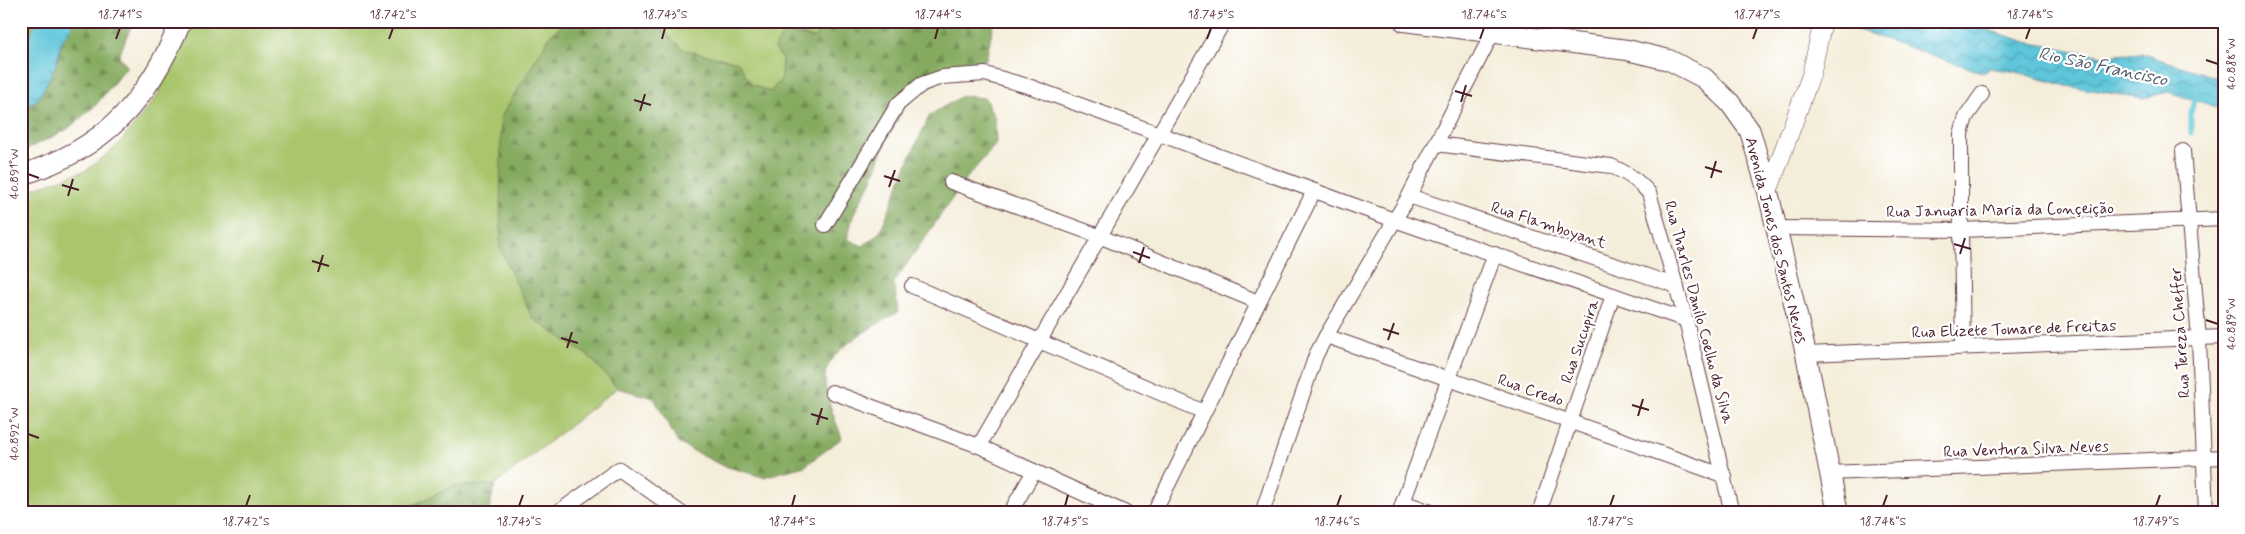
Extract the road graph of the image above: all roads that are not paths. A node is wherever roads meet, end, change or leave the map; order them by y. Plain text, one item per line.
1 (181, 21) edge
2 (1224, 21) edge
3 (1404, 21) edge
4 (1824, 21) edge
5 (1493, 32) junction
6 (1982, 94) dead end
7 (1160, 134) junction
8 (1436, 144) junction
9 (2184, 151) dead end
10 (21, 175) edge
11 (952, 182) dead end
12 (1314, 191) junction
13 (1768, 192) junction
14 (1409, 196) junction
15 (2224, 219) edge
16 (1394, 220) junction
17 (2188, 221) junction
18 (825, 225) dead end
19 (1776, 228) junction
20 (1960, 230) junction
21 (1099, 236) junction
22 (1495, 254) junction
23 (912, 286) dead end
24 (1677, 286) junction
25 (1613, 295) junction
26 (1258, 302) junction
27 (1686, 320) junction
28 (1326, 336) junction
29 (2224, 337) edge
30 (2199, 339) junction
31 (1039, 342) junction
32 (1963, 347) junction
33 (1806, 354) junction
34 (1450, 379) junction
35 (832, 392) dead end
36 (1204, 412) junction
37 (1571, 420) junction
38 (978, 446) junction
39 (2204, 458) junction
40 (2224, 458) edge
41 (1034, 471) junction
42 (1829, 473) junction
43 (1725, 476) junction
44 (1401, 507) edge
45 (557, 513) edge
46 (681, 513) edge
47 (1010, 513) edge
48 (1126, 513) edge
49 (1154, 513) edge
50 (1262, 513) edge
51 (1434, 513) edge
52 (1539, 513) edge
53 (1732, 513) edge
54 (1838, 513) edge
55 (2206, 513) edge

1 - 10 main road
2 - 7 street
3 - 5 main road, Avenida Jones dos Santos Neves
4 - 13 street
5 - 8 street
5 - 13 main road, Avenida Jones dos Santos Neves
6 - 20 street
7 - 12 street
7 - 18 street
7 - 21 street
8 - 14 street
8 - 24 street, Rua Tharles Danilo Coelho da Silva
9 - 17 street, Rua Tereza Cheffer
11 - 21 street
12 - 16 street
12 - 26 street
13 - 19 main road, Avenida Jones dos Santos Neves
14 - 16 street
14 - 24 street, Rua Flamboyant
15 - 17 street, Rua Januaria Maria da Conçeição
16 - 22 street
16 - 28 street
17 - 20 street, Rua Januaria Maria da Conçeição
17 - 30 street, Rua Tereza Cheffer
19 - 20 street, Rua Januaria Maria da Conçeição
19 - 33 main road, Avenida Jones dos Santos Neves
20 - 32 street
21 - 26 street
21 - 31 street
22 - 25 street
22 - 34 street
23 - 31 street
24 - 27 street, Rua Tharles Danilo Coelho da Silva
25 - 27 street
25 - 37 street, Rua Sucupira
26 - 36 street
27 - 43 street, Rua Tharles Danilo Coelho da Silva
28 - 34 street, Rua Credo
28 - 50 street
29 - 30 street, Rua Elizete Tomare de Freitas
30 - 32 street, Rua Elizete Tomare de Freitas
30 - 39 street, Rua Tereza Cheffer
31 - 36 street
31 - 38 street
32 - 33 street, Rua Elizete Tomare de Freitas
33 - 42 main road, Avenida Jones dos Santos Neves
34 - 37 street, Rua Credo
34 - 44 street
35 - 38 street
36 - 49 street
37 - 43 street, Rua Credo
37 - 52 street, Rua Sucupira
38 - 41 street
39 - 40 street, Rua Ventura Silva Neves
39 - 42 street, Rua Ventura Silva Neves
39 - 55 street, Rua Tereza Cheffer
41 - 47 street
41 - 48 street
42 - 54 main road, Avenida Jones dos Santos Neves
43 - 53 street, Rua Tharles Danilo Coelho da Silva
44 - 51 street
45 - 46 street

